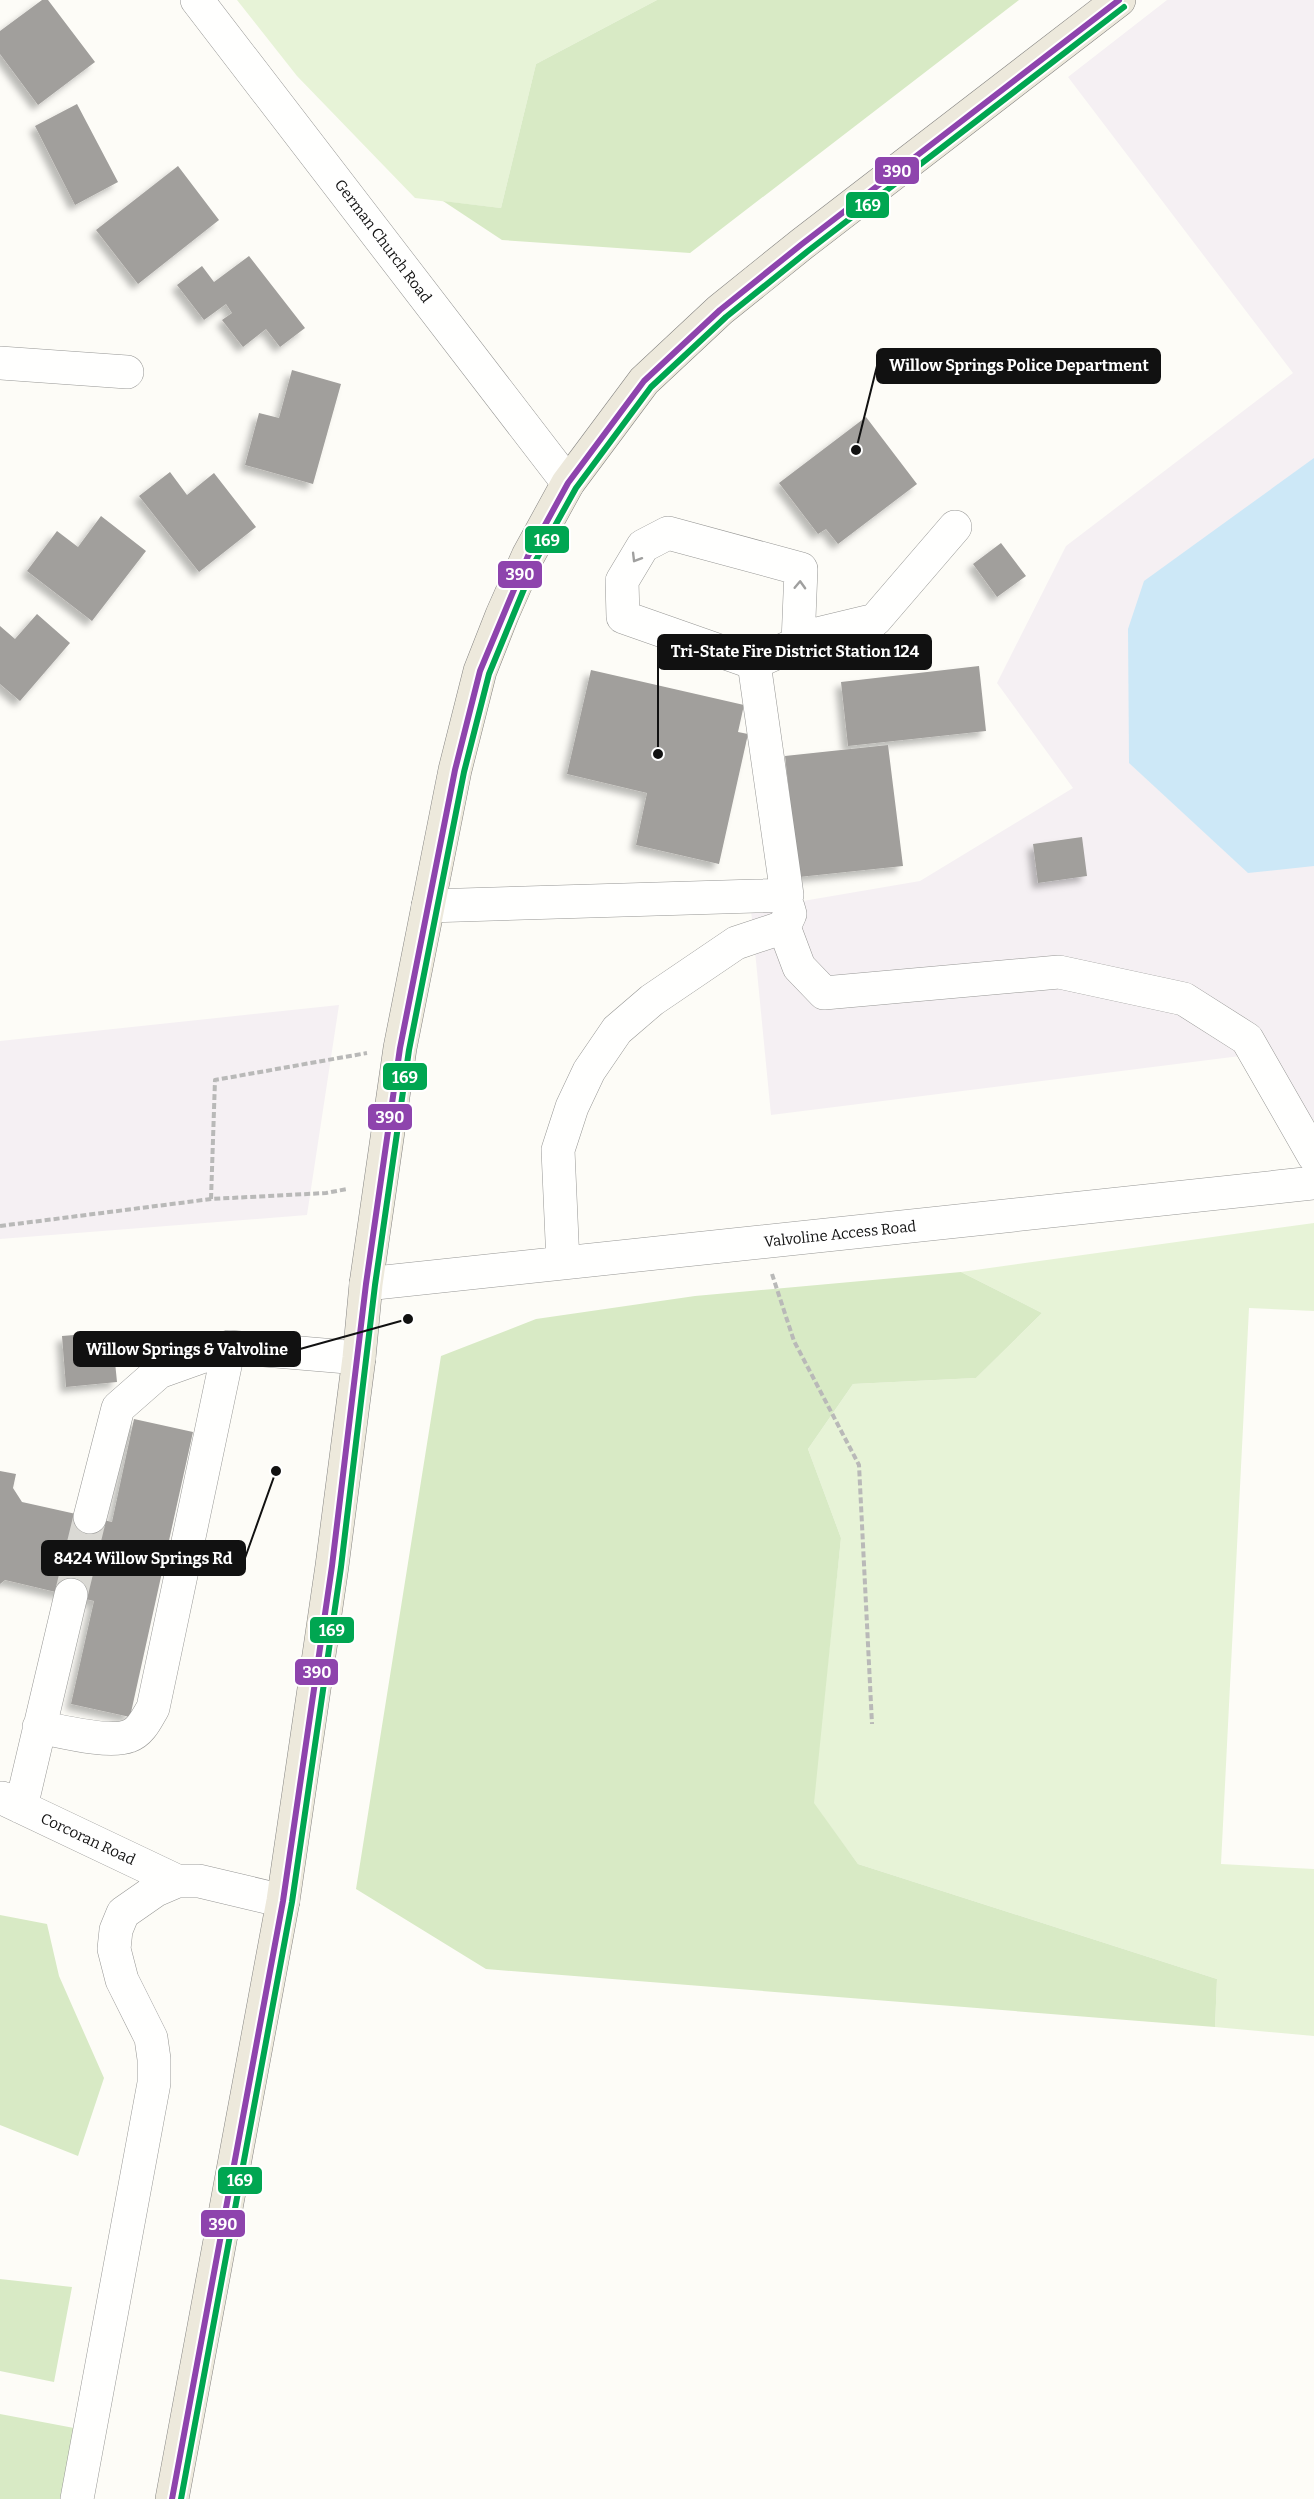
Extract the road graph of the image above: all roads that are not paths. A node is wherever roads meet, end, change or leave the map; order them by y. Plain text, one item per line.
1 (197, 0) edge
2 (1119, 0) edge
3 (0, 363) edge
4 (127, 372) dead end
5 (568, 483) junction
6 (956, 528) dead end
7 (798, 643) junction
8 (754, 663) junction
9 (786, 895) junction
10 (428, 906) junction
11 (784, 927) junction
12 (1314, 1156) edge
13 (1314, 1183) edge
14 (563, 1263) junction
15 (366, 1284) junction
16 (228, 1347) junction
17 (359, 1358) junction
18 (90, 1517) tunnel mouth
19 (71, 1595) tunnel mouth
20 (39, 1727) junction
21 (10, 1802) edge
22 (177, 1881) junction
23 (283, 1901) junction
24 (77, 2499) edge
25 (172, 2499) edge

1 - 5 street, German Church Road
2 - 5 main road
3 - 4 street
5 - 10 main road
6 - 7 street
7 - 8 street
7 -> 8 street
8 - 9 street
9 - 10 street
9 - 11 street
10 - 15 main road
11 - 12 street
11 - 14 street
13 - 14 street, Valvoline Access Road
14 - 15 street, Valvoline Access Road
15 - 17 main road
16 - 17 street
16 - 18 street
16 - 20 street
17 - 23 main road
19 - 20 street
20 - 21 street
21 - 22 street, Corcoran Road
22 - 23 street
22 - 24 street
23 - 25 main road

